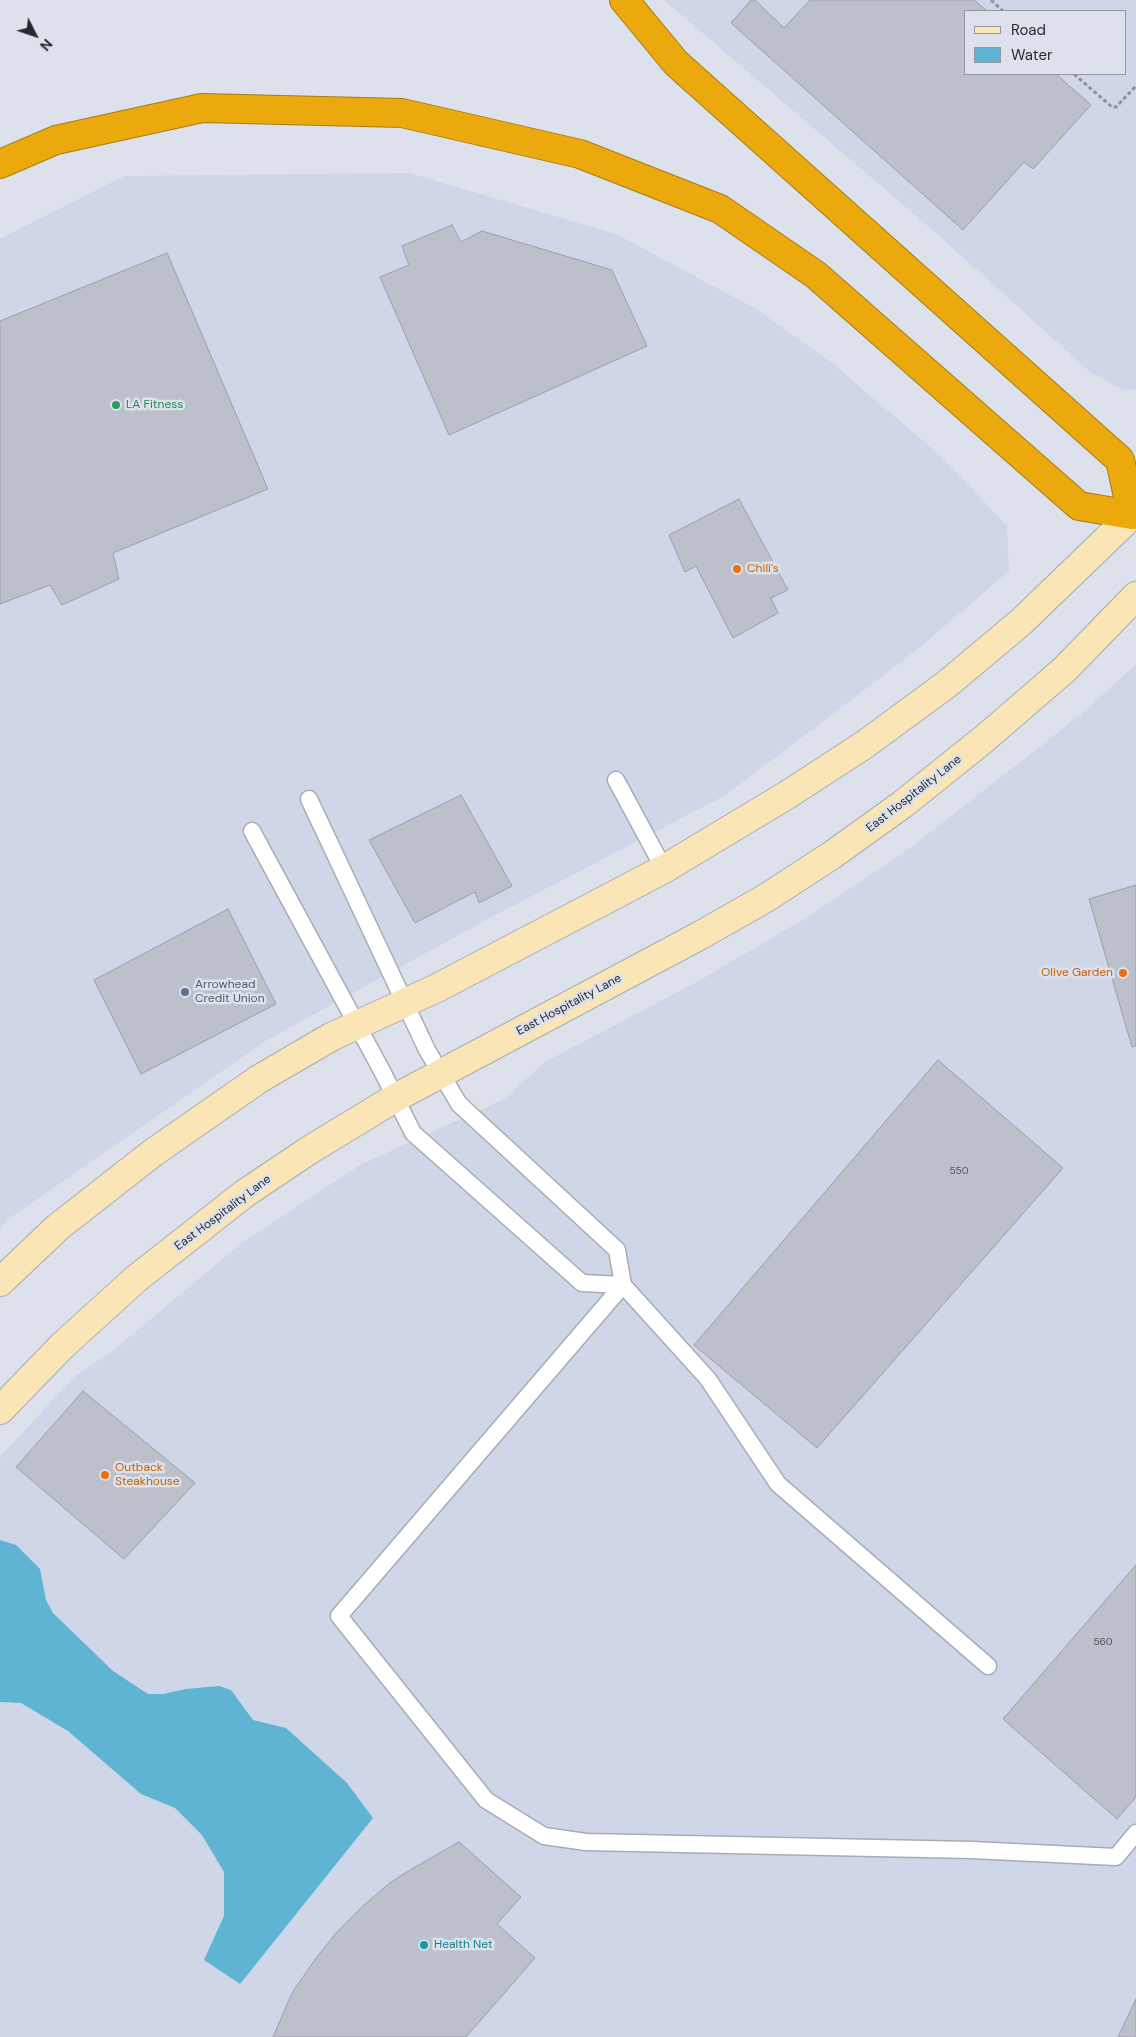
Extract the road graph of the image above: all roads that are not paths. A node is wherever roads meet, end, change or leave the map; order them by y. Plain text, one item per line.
1 (624, 0) edge
2 (0, 164) edge
3 (1132, 515) junction
4 (1136, 596) edge
5 (616, 780) dead end
6 (309, 798) dead end
7 (252, 831) dead end
8 (664, 869) junction
9 (405, 1004) junction
10 (356, 1025) junction
11 (440, 1074) junction
12 (395, 1098) junction
13 (0, 1282) edge
14 (623, 1285) junction
15 (0, 1410) edge
16 (988, 1666) dead end
17 (1136, 1833) edge

1 - 3 highway
2 - 3 highway
3 - 8 main road
4 - 11 main road, East Hospitality Lane
5 - 8 lane
6 - 9 lane
7 - 10 lane
8 - 9 main road
9 - 10 main road
9 - 11 lane
10 - 12 lane
10 - 13 main road
11 - 12 main road, East Hospitality Lane
11 - 14 lane
12 - 14 lane
12 - 15 main road, East Hospitality Lane
14 - 16 lane
14 - 17 lane

